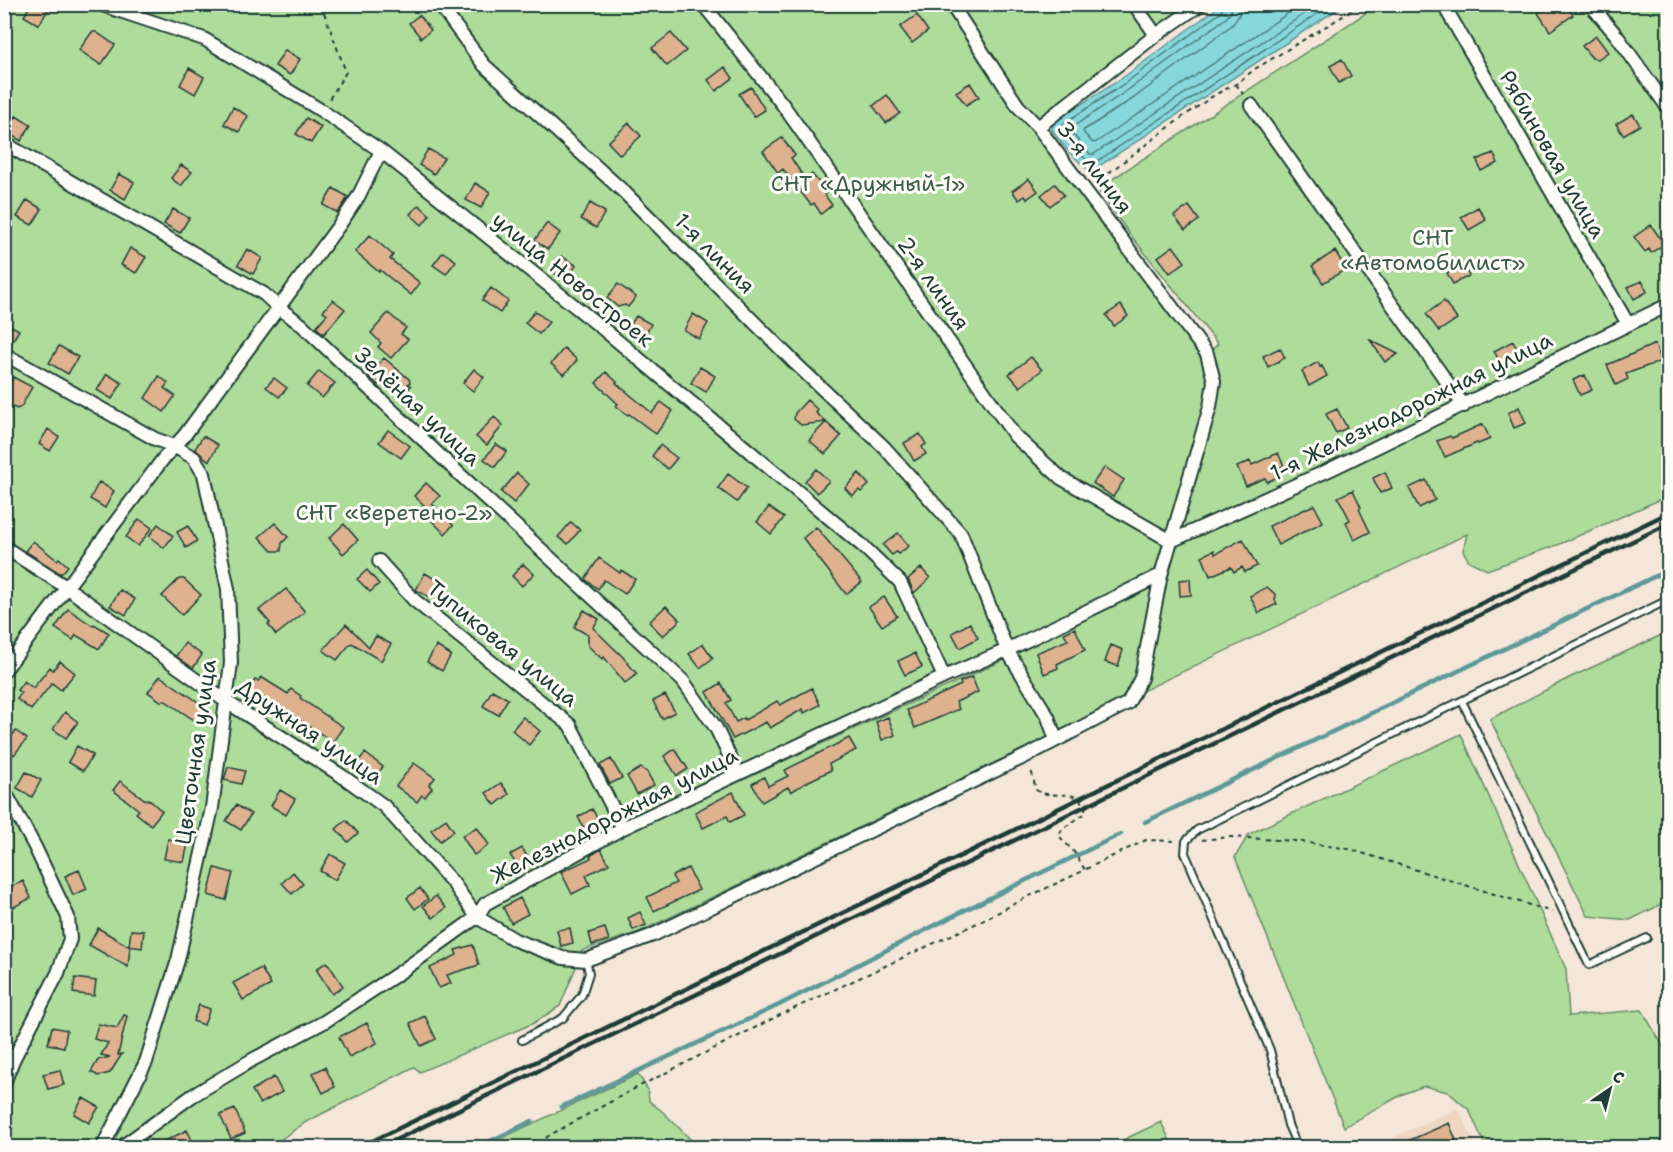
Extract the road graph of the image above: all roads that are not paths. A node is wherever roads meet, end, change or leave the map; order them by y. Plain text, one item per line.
1 (99, 4) edge
2 (439, 4) edge
3 (703, 4) edge
4 (951, 4) edge
5 (1134, 4) edge
6 (1201, 4) edge
7 (1443, 4) edge
8 (1590, 4) edge
9 (1156, 35) junction
10 (1251, 105) dead end
11 (1668, 108) edge
12 (1038, 126) junction
13 (4, 143) edge
14 (381, 151) junction
15 (1668, 305) edge
16 (279, 308) junction
17 (1628, 324) junction
18 (4, 354) edge
19 (1464, 406) junction
20 (174, 446) junction
21 (1171, 541) junction
22 (4, 547) edge
23 (379, 561) dead end
24 (1161, 575) junction
25 (66, 587) junction
26 (1668, 600) edge
27 (1007, 650) junction
28 (4, 671) edge
29 (944, 677) junction
30 (1462, 701) junction
31 (227, 702) junction
32 (1056, 740) junction
33 (738, 774) junction
34 (4, 790) edge
35 (623, 828) junction
36 (477, 917) junction
37 (1647, 938) dead end
38 (586, 960) junction
39 (522, 1040) dead end
40 (4, 1083) edge
41 (102, 1148) edge
42 (120, 1148) edge
43 (1298, 1148) edge

1 - 14 street, улица Новостроек
2 - 27 street, 1-я линия
3 - 21 street, 2-я линия
4 - 12 street, 3-я линия
5 - 9 street
6 - 9 street
7 - 17 street, Рябиновая улица
8 - 11 street
9 - 12 street
10 - 19 street
12 - 21 street, 3-я линия
13 - 16 street, Зелёная улица
14 - 16 street
14 - 29 street, улица Новостроек
15 - 17 street, 1-я Железнодорожная улица
16 - 20 street
16 - 33 street, Зелёная улица
17 - 19 street, 1-я Железнодорожная улица
18 - 20 street, Цветочная улица
19 - 21 street, 1-я Железнодорожная улица
20 - 25 street
20 - 31 street, Цветочная улица
21 - 24 street
22 - 25 street, Дружная улица
23 - 35 street, Тупиковая улица
24 - 27 street, Железнодорожная улица
24 - 32 street
25 - 28 street
25 - 31 street, Дружная улица
26 - 30 lane
27 - 29 street, Железнодорожная улица
27 - 32 street, 1-я линия
29 - 33 street, Железнодорожная улица
30 - 37 lane
30 - 43 lane
31 - 36 street, Дружная улица
31 - 41 street, Цветочная улица
32 - 38 street
33 - 35 street, Железнодорожная улица
34 - 40 street
35 - 36 street, Железнодорожная улица
36 - 38 street
36 - 42 street, Железнодорожная улица
38 - 39 lane

